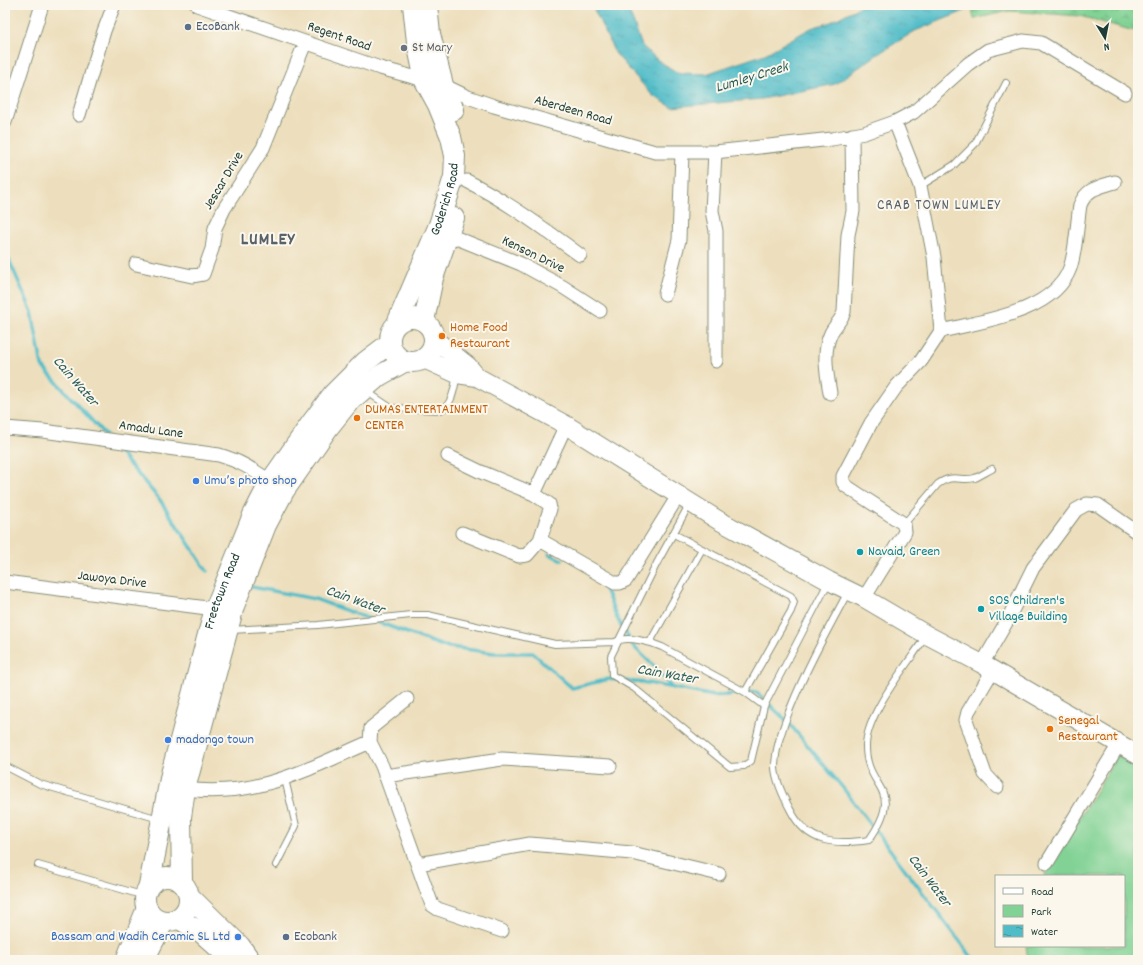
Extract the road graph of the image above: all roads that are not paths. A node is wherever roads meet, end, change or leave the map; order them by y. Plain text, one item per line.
1 (42, 5) edge
2 (114, 5) edge
3 (197, 5) edge
4 (413, 5) edge
5 (427, 5) edge
6 (305, 43) junction
7 (434, 83) junction
8 (1006, 83) dead end
9 (1125, 93) dead end
10 (79, 115) dead end
11 (5, 122) edge
12 (895, 122) junction
13 (852, 135) junction
14 (715, 152) junction
15 (682, 153) junction
16 (467, 181) junction
17 (1115, 182) dead end
18 (920, 186) junction
19 (449, 235) junction
20 (580, 255) dead end
21 (136, 264) dead end
22 (666, 294) dead end
23 (600, 311) dead end
24 (398, 321) junction
25 (424, 321) junction
26 (941, 331) junction
27 (434, 339) junction
28 (390, 343) junction
29 (424, 359) junction
30 (716, 361) dead end
31 (404, 362) junction
32 (457, 374) junction
33 (477, 377) junction
34 (363, 389) junction
35 (830, 394) dead end
36 (566, 425) junction
37 (5, 428) edge
38 (448, 456) dead end
39 (992, 469) dead end
40 (277, 486) junction
41 (534, 494) junction
42 (684, 500) junction
43 (904, 524) junction
44 (462, 533) dead end
45 (1138, 533) edge
46 (674, 534) junction
47 (540, 540) junction
48 (702, 549) junction
49 (829, 581) junction
50 (5, 582) edge
51 (856, 594) junction
52 (215, 609) junction
53 (227, 630) junction
54 (927, 635) junction
55 (620, 640) junction
56 (650, 642) junction
57 (988, 667) junction
58 (745, 692) junction
59 (407, 698) dead end
60 (764, 706) junction
61 (370, 742) junction
62 (1120, 744) junction
63 (1138, 755) edge
64 (5, 766) edge
65 (610, 766) dead end
66 (385, 776) junction
67 (285, 779) junction
68 (997, 787) dead end
69 (185, 789) junction
70 (162, 820) junction
71 (1047, 863) dead end
72 (276, 864) dead end
73 (418, 864) junction
74 (38, 865) dead end
75 (719, 874) dead end
76 (186, 890) junction
77 (147, 897) junction
78 (172, 920) junction
79 (502, 931) dead end
80 (126, 960) edge
81 (144, 960) edge
82 (232, 960) edge
83 (250, 960) edge

1 - 11 street
2 - 10 street
3 - 6 street, Regent Road
4 - 7 main road, Goderich Road
5 - 7 main road, Goderich Road
6 - 7 street, Regent Road
6 - 21 street, Jescar Drive
7 - 15 street, Aberdeen Road
7 - 16 main road, Goderich Road
7 - 24 main road, Goderich Road
8 - 18 lane
9 - 12 street, Aberdeen Road
12 - 13 street, Aberdeen Road
12 - 18 street
13 - 14 street, Aberdeen Road
13 - 35 street
14 - 15 street, Aberdeen Road
14 - 30 street
15 - 22 street
16 - 19 main road, Goderich Road
16 - 20 street
17 - 26 street
18 - 26 street
19 - 23 street, Kenson Drive
19 - 25 main road, Goderich Road
24 - 25 main road
24 - 28 main road
25 - 27 main road
26 - 43 street
27 - 29 main road
27 - 33 main road
28 - 31 main road
28 - 40 main road, Freetown Road
29 - 31 main road
29 - 32 main road
31 - 34 main road, Freetown Road
32 - 33 main road
32 - 34 lane
33 - 36 main road
34 - 40 main road, Freetown Road
36 - 41 street
36 - 42 main road
37 - 40 street, Amadu Lane
38 - 41 street
39 - 43 lane
40 - 52 main road, Freetown Road
40 - 53 main road, Freetown Road
41 - 47 street
42 - 46 lane
42 - 47 street
42 - 49 main road
43 - 51 street
44 - 47 street
45 - 57 street
46 - 48 lane
46 - 55 lane
48 - 56 lane
48 - 58 lane
49 - 51 main road
49 - 60 lane
50 - 52 street, Jawoya Drive
51 - 54 main road
51 - 54 lane
52 - 70 main road, Freetown Road
53 - 55 lane
53 - 69 main road, Freetown Road
54 - 57 main road
55 - 56 lane
55 - 60 lane
56 - 58 lane
57 - 62 main road
57 - 68 street
58 - 60 lane
59 - 61 street
61 - 66 street
61 - 67 street
62 - 63 main road
62 - 71 street
64 - 70 lane
65 - 66 street
66 - 73 street
67 - 69 street
67 - 72 lane
69 - 76 main road, Freetown Road
70 - 77 main road, Freetown Road
73 - 75 street
73 - 79 street
74 - 77 lane
76 - 77 main road
76 - 78 main road
76 - 83 main road
77 - 78 main road
77 - 80 main road, Freetown Road
78 - 81 main road
78 - 82 main road

